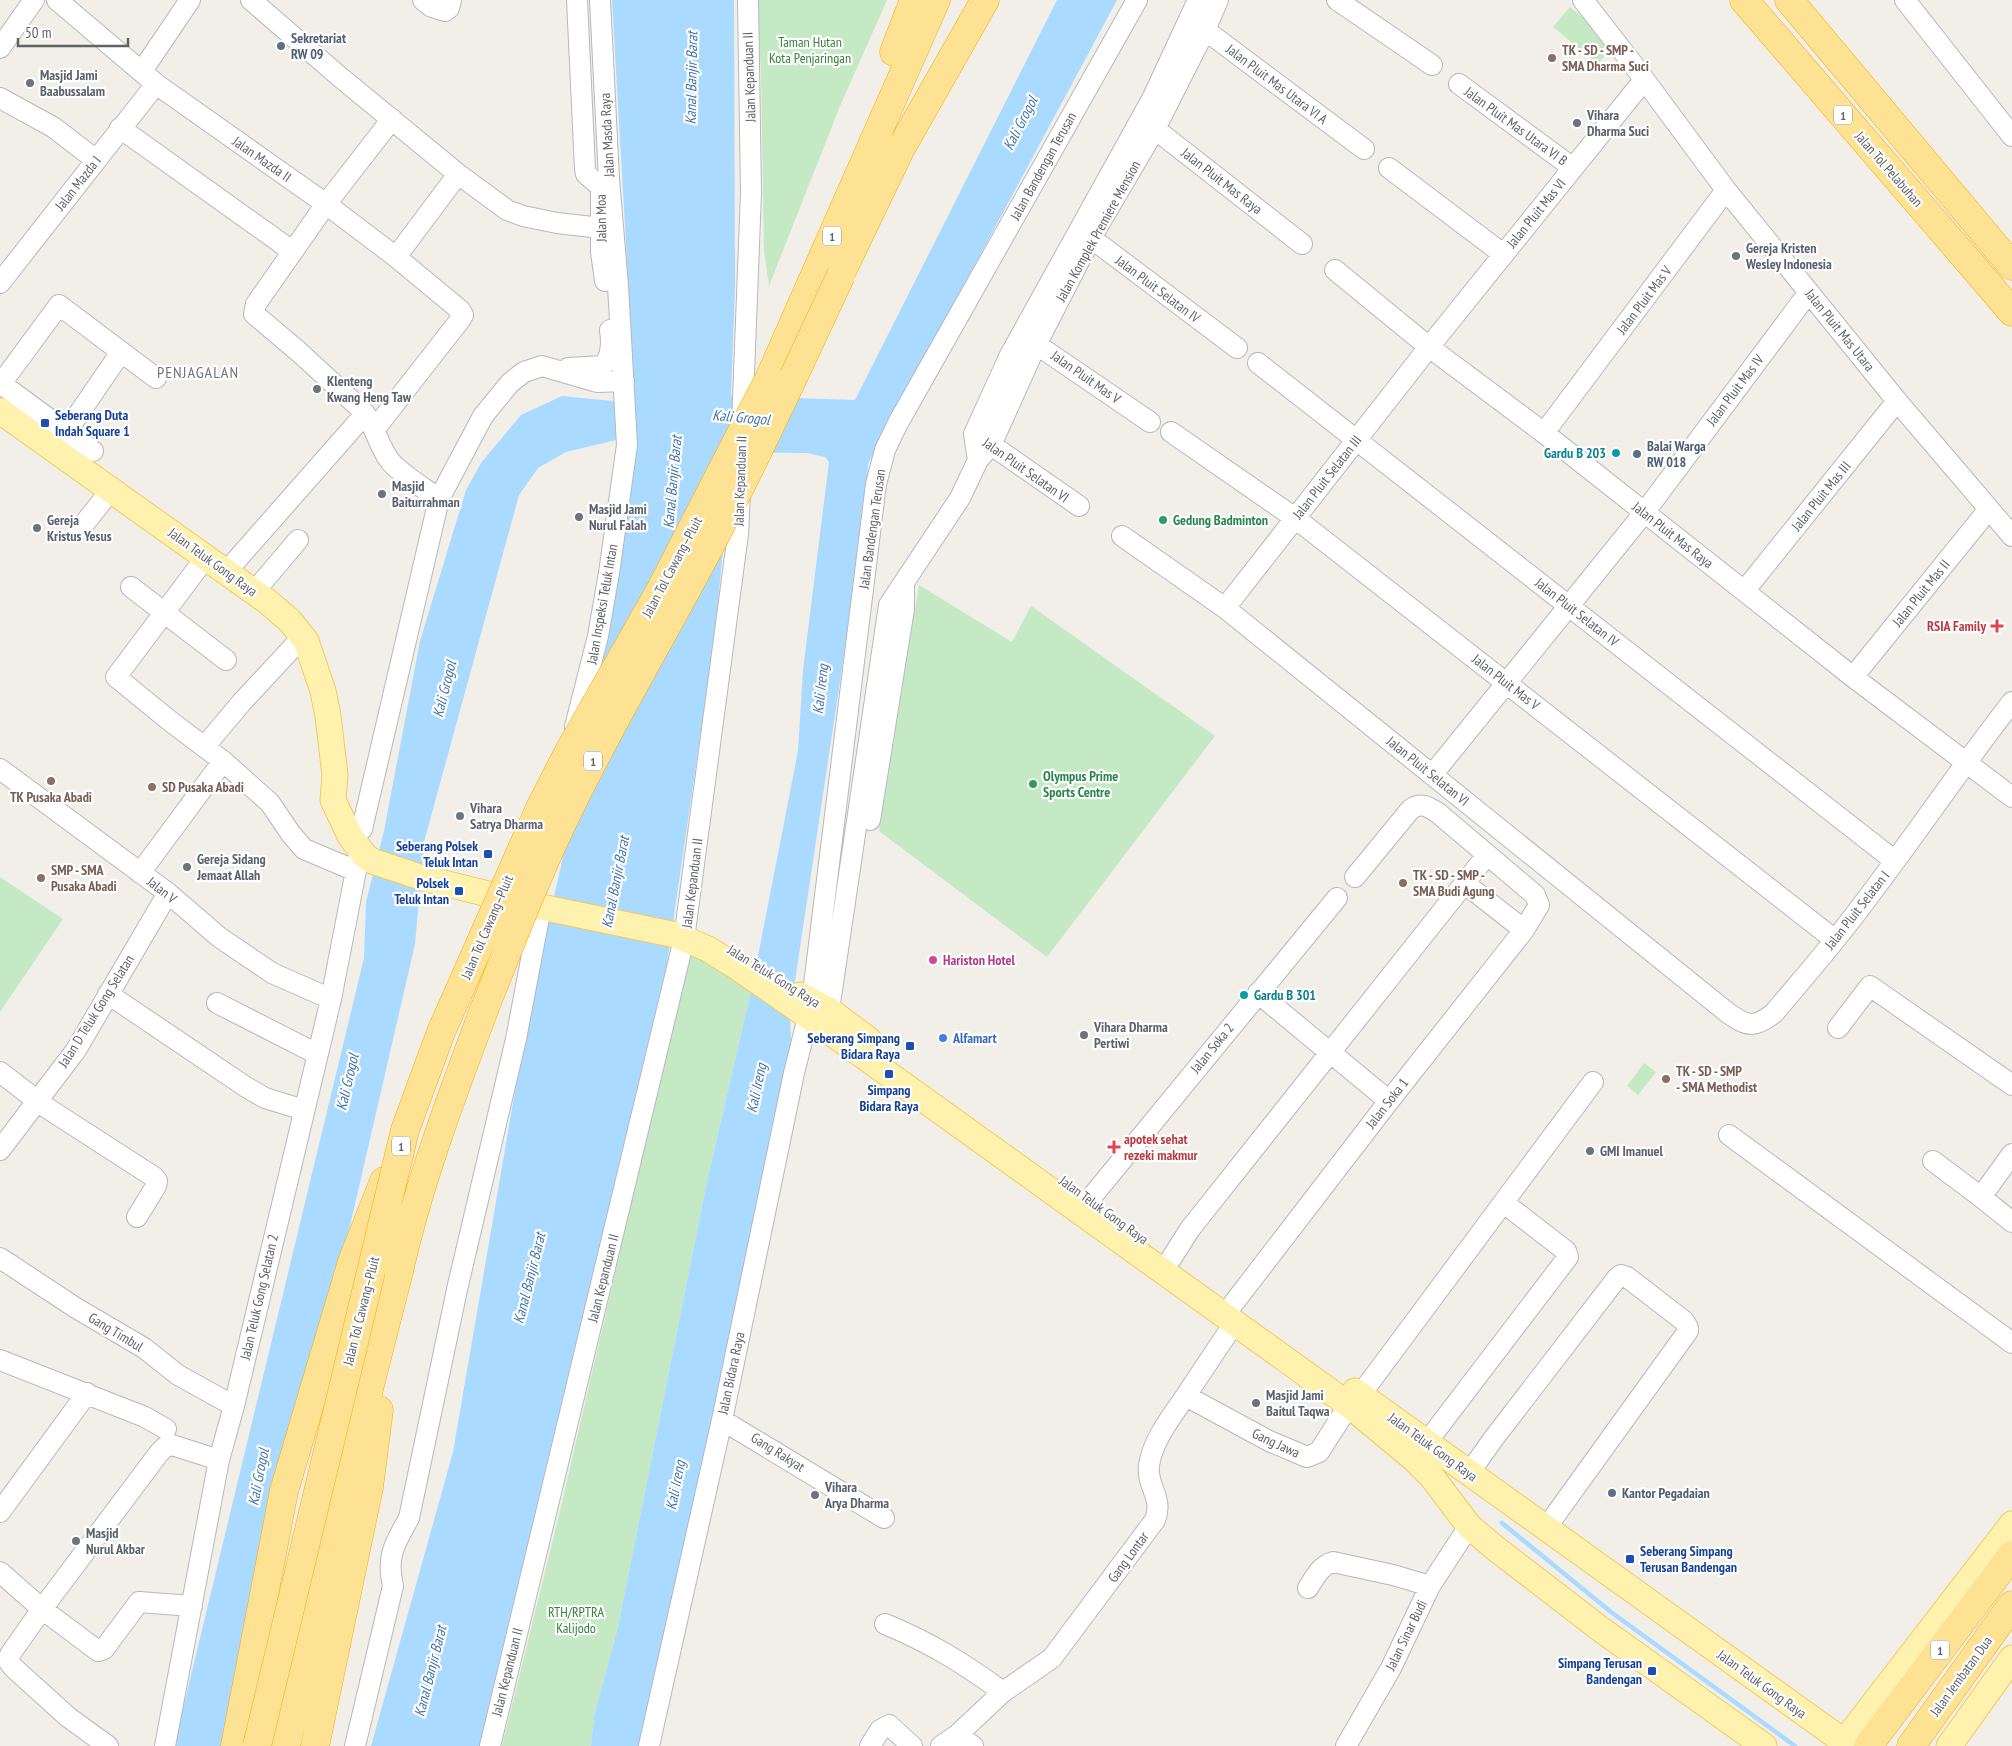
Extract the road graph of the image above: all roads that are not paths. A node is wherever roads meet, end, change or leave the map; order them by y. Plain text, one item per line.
1 (34, 0) edge
2 (57, 0) edge
3 (190, 0) edge
4 (251, 0) edge
5 (423, 0) edge
6 (577, 0) edge
7 (600, 0) edge
8 (748, 0) edge
9 (914, 0) edge
10 (936, 0) edge
11 (957, 0) edge
12 (985, 0) edge
13 (1137, 0) edge
14 (1198, 0) edge
15 (1218, 0) edge
16 (1337, 0) edge
17 (1583, 0) edge
18 (1905, 0) edge
19 (1744, 1) edge
20 (448, 6) edge
21 (1796, 7) edge
22 (1196, 25) junction
23 (0, 48) edge
24 (1432, 65) dead end
25 (149, 77) junction
26 (1644, 80) junction
27 (1460, 84) dead end
28 (0, 98) edge
29 (392, 120) junction
30 (1147, 126) junction
31 (120, 128) junction
32 (2012, 136) edge
33 (1364, 149) dead end
34 (96, 160) junction
35 (864, 163) junction
36 (1389, 168) dead end
37 (1573, 168) junction
38 (458, 174) junction
39 (1726, 190) junction
40 (326, 204) junction
41 (1939, 226) junction
42 (601, 228) junction
43 (1983, 233) junction
44 (1085, 234) junction
45 (1302, 244) dead end
46 (292, 251) junction
47 (1503, 254) junction
48 (396, 257) junction
49 (2012, 259) edge
50 (2012, 266) edge
51 (1336, 270) dead end
52 (841, 274) junction
53 (0, 283) edge
54 (1808, 292) junction
55 (2012, 312) edge
56 (2012, 329) edge
57 (1029, 339) junction
58 (1429, 347) junction
59 (1237, 348) dead end
60 (121, 352) junction
61 (1258, 363) dead end
62 (559, 371) junction
63 (156, 378) dead end
64 (0, 384) edge
65 (624, 385) junction
66 (1897, 401) junction
67 (0, 411) edge
68 (370, 422) junction
69 (1150, 422) dead end
70 (1171, 432) dead end
71 (1544, 433) junction
72 (974, 434) junction
73 (1356, 439) junction
74 (60, 440) junction
75 (991, 445) junction
76 (93, 451) dead end
77 (978, 460) junction
78 (111, 490) junction
79 (439, 500) junction
80 (1079, 506) dead end
81 (1989, 509) junction
82 (1644, 513) junction
83 (1295, 518) junction
84 (80, 529) dead end
85 (1122, 536) dead end
86 (2012, 536) edge
87 (298, 540) dead end
88 (206, 557) junction
89 (226, 572) junction
90 (131, 587) dead end
91 (1745, 590) junction
92 (254, 592) junction
93 (1569, 606) junction
94 (1225, 608) junction
95 (164, 612) junction
96 (306, 641) junction
97 (226, 660) dead end
98 (1853, 677) junction
99 (1507, 683) junction
100 (2012, 702) edge
101 (205, 746) junction
102 (223, 761) junction
103 (1966, 761) junction
104 (0, 769) edge
105 (1432, 775) junction
106 (2012, 797) edge
107 (365, 848) junction
108 (1486, 855) junction
109 (1895, 861) junction
110 (140, 873) junction
111 (1355, 877) dead end
112 (1464, 883) junction
113 (168, 893) junction
114 (530, 898) junction
115 (1337, 898) dead end
116 (1524, 930) junction
117 (681, 931) junction
118 (1835, 940) junction
119 (1404, 943) dead end
120 (1258, 993) junction
121 (108, 994) junction
122 (331, 999) junction
123 (217, 1002) dead end
124 (817, 1013) junction
125 (1728, 1013) joint
126 (1838, 1028) dead end
127 (1326, 1050) junction
128 (318, 1054) junction
129 (0, 1072) edge
130 (1593, 1082) dead end
131 (2012, 1085) edge
132 (37, 1100) junction
133 (1389, 1101) junction
134 (304, 1110) junction
135 (405, 1130) junction
136 (1728, 1135) dead end
137 (0, 1150) edge
138 (2012, 1154) edge
139 (1933, 1161) dead end
140 (1981, 1196) junction
141 (1504, 1203) junction
142 (1085, 1206) junction
143 (137, 1217) dead end
144 (2012, 1222) edge
145 (1165, 1255) junction
146 (0, 1258) edge
147 (390, 1312) junction
148 (1234, 1314) junction
149 (2012, 1343) edge
150 (0, 1360) edge
151 (86, 1394) junction
152 (1186, 1396) junction
153 (1355, 1400) junction
154 (234, 1406) junction
155 (722, 1420) junction
156 (166, 1429) dead end
157 (1427, 1442) junction
158 (1448, 1457) junction
159 (219, 1460) junction
160 (1469, 1473) junction
161 (1432, 1477) junction
162 (0, 1512) edge
163 (884, 1518) dead end
164 (2012, 1524) edge
165 (1469, 1526) junction
166 (1546, 1528) junction
167 (2012, 1555) edge
168 (0, 1572) edge
169 (1430, 1586) junction
170 (1308, 1588) dead end
171 (2012, 1605) edge
172 (192, 1606) junction
173 (42, 1609) junction
174 (885, 1624) dead end
175 (2012, 1658) edge
176 (8, 1674) edge
177 (1003, 1692) junction
178 (957, 1742) edge
179 (1851, 1745) edge
180 (108, 1746) edge
181 (165, 1746) edge
182 (235, 1746) edge
183 (257, 1746) edge
184 (286, 1746) edge
185 (315, 1746) edge
186 (355, 1746) edge
187 (490, 1746) edge
188 (650, 1746) edge
189 (870, 1746) edge
190 (912, 1746) edge
191 (1346, 1746) edge
192 (1764, 1746) edge
193 (1911, 1746) edge
194 (1949, 1746) edge

1 - 23 street
2 - 25 street, Jalan Mazda II
3 - 25 street, Jalan Mazda I
4 - 29 street
5 - 20 street
6 - 42 street, Jalan Moa
7 - 65 street, Jalan Masda Raya
8 - 117 street, Jalan Kepanduan II, bridge
9 - 35 highway
10 - 35 highway, Jalan Tol Cawang–Pluit
11 - 52 highway
12 - 52 highway
13 - 124 street, Jalan Bandengan Terusan
14 - 22 street, Jalan Komplek Premiere Mension
15 - 22 street, Jalan Komplek Premiere Mension
16 - 24 street
17 - 26 street, Jalan Pluit Mas Utara
18 - 32 street
19 - 41 highway, Jalan Tol Pelabuhan / 1
21 - 43 highway, 1
22 - 30 street, Jalan Komplek Premiere Mension
22 - 33 street, Jalan Pluit Mas Utara VI A
25 - 31 street, Jalan Mazda I
25 - 40 street, Jalan Mazda II
26 - 37 street, Jalan Pluit Mas VI
26 - 39 street, Jalan Pluit Mas Utara
27 - 37 street, Jalan Pluit Mas Utara VI B
28 - 34 street
29 - 38 street
29 - 40 street
30 - 44 street, Jalan Komplek Premiere Mension
30 - 45 street, Jalan Pluit Mas Raya
31 - 34 street, Jalan Mazda I
31 - 46 street
34 - 53 street, Jalan Mazda I
35 - 135 highway, Jalan Tol Cawang–Pluit / 1, bridge
36 - 47 street
37 - 47 street, Jalan Pluit Mas VI
38 - 42 street
38 - 48 street
39 - 54 street, Jalan Pluit Mas Utara
39 - 71 street, Jalan Pluit Mas V
40 - 46 street
40 - 48 street, Jalan Mazda II
41 - 55 highway, Jalan Tol Pelabuhan / 1
41 - 56 highway
42 - 62 street, Jalan Moa
43 - 49 highway
43 - 50 highway, 1
44 - 57 street, Jalan Komplek Premiere Mension
44 - 59 street, Jalan Pluit Selatan IV
46 - 68 street
47 - 58 street, Jalan Pluit Mas VI
48 - 68 street, Jalan Mazda II
51 - 58 street, Jalan Pluit Mas Raya
52 - 147 highway, Jalan Tol Cawang–Pluit / 1, bridge
54 - 66 street, Jalan Pluit Mas Utara
54 - 82 street, Jalan Pluit Mas IV
57 - 69 street, Jalan Pluit Mas V
57 - 72 street, Jalan Komplek Premiere Mension
57 - 75 street, Jalan Komplek Premiere Mension
58 - 71 street, Jalan Pluit Mas Raya
58 - 73 street, Jalan Pluit Selatan III
60 - 63 street
60 - 64 street
60 - 74 street
61 - 73 street, Jalan Pluit Selatan IV
62 - 65 street
62 - 79 street, Jalan Teluk Gong Selatan 2
64 - 74 street
65 - 114 street, Jalan Inspeksi Teluk Intan
66 - 81 street, Jalan Pluit Mas Utara
66 - 91 street, Jalan Pluit Mas III
67 - 74 main road, Jalan Teluk Gong Raya
68 - 79 street
68 - 89 street
70 - 83 street, Jalan Pluit Mas V
71 - 82 street, Jalan Pluit Mas Raya
72 - 75 street, Jalan Pluit Selatan VI
72 - 77 street
73 - 83 street, Jalan Pluit Selatan III
73 - 93 street, Jalan Pluit Selatan IV
74 - 76 street
74 - 78 main road, Jalan Teluk Gong Raya
75 - 77 street, Jalan Komplek Premiere Mension
75 - 80 street, Jalan Pluit Selatan VI
77 - 124 street, Jalan Komplek Premiere Mension
78 - 84 street
78 - 88 main road, Jalan Teluk Gong Raya
79 - 107 street, Jalan Teluk Gong Selatan 2
81 - 86 street, Jalan Pluit Mas Utara
81 - 98 street, Jalan Pluit Mas II
82 - 91 street, Jalan Pluit Mas Raya
82 - 93 street, Jalan Pluit Mas IV
83 - 94 street, Jalan Pluit Selatan III
83 - 99 street, Jalan Pluit Mas V
85 - 94 street, Jalan Pluit Selatan VI
87 - 92 street
88 - 89 main road, Jalan Teluk Gong Raya
88 - 95 street
89 - 92 main road, Jalan Teluk Gong Raya
90 - 95 street
91 - 98 street, Jalan Pluit Mas Raya
92 - 96 main road, Jalan Teluk Gong Raya
93 - 99 street, Jalan Pluit Mas IV
93 - 109 street, Jalan Pluit Selatan IV
94 - 105 street, Jalan Pluit Selatan VI
95 - 97 street
95 - 101 street
96 - 101 street
96 - 107 main road, Jalan Teluk Gong Raya
98 - 103 street, Jalan Pluit Mas Raya
99 - 105 street, Jalan Pluit Mas IV
99 - 118 street, Jalan Pluit Mas V
100 - 103 street, Jalan Pluit Selatan I
101 - 102 street
102 - 107 street
102 - 110 street
103 - 106 street, Jalan Pluit Mas Raya
103 - 109 street, Jalan Pluit Selatan I
104 - 110 street, Jalan V
105 - 125 street, Jalan Pluit Selatan VI
107 - 114 main road, Jalan Teluk Gong Raya
107 - 122 street, Jalan Teluk Gong Selatan 2
108 - 111 street
108 - 112 street
108 - 116 street, Jalan Soka 1
109 - 118 street, Jalan Pluit Selatan I
110 - 113 street, Jalan V
112 - 116 street
112 - 127 street
113 - 121 street, Jalan D Teluk Gong Selatan
113 - 122 street, Jalan V
114 - 117 main road, Jalan Teluk Gong Raya
114 - 186 street, Jalan Inspeksi Teluk Intan
115 - 120 street, Jalan Soka 2
116 - 133 street, Jalan Soka 1
117 - 124 main road, Jalan Teluk Gong Raya
117 - 187 street, Jalan Kepanduan II
118 - 125 street, Jalan Pluit Selatan I
119 - 127 street
120 - 127 street
120 - 142 street, Jalan Soka 2
121 - 132 street, Jalan D Teluk Gong Selatan
121 - 134 street
122 - 128 street, Jalan Teluk Gong Selatan 2
123 - 128 street
124 - 142 main road, Jalan Teluk Gong Raya
124 - 155 street, Jalan Bidara Raya
126 - 131 street
127 - 133 street
127 - 145 street
128 - 134 street, Jalan Teluk Gong Selatan 2
129 - 132 street
130 - 141 street, Gang Jawa
132 - 137 street, Jalan D Teluk Gong Selatan
132 - 143 street
133 - 148 street, Jalan Soka 1
134 - 154 street, Jalan Teluk Gong Selatan 2
135 - 182 highway, bridge
135 - 183 highway, Jalan Tol Cawang–Pluit / 1, bridge
136 - 149 street
138 - 140 street
139 - 140 street
140 - 144 street
141 - 153 street, Gang Jawa
141 - 157 street
142 - 145 main road, Jalan Teluk Gong Raya
142 - 148 main road, Jalan Teluk Gong Raya
145 - 148 main road, Jalan Teluk Gong Raya
146 - 154 street, Gang Timbul
147 - 184 highway, Jalan Tol Cawang–Pluit / 1
147 - 185 highway
148 - 152 street, Gang Lontar
148 - 153 main road, Jalan Teluk Gong Raya
150 - 151 street
151 - 156 street
151 - 162 street
152 - 153 street, Gang Jawa
152 - 177 street, Gang Lontar
153 - 157 main road, Jalan Teluk Gong Raya
153 - 161 main road, Jalan Teluk Gong Raya
154 - 159 street, Jalan Teluk Gong Selatan 2
155 - 163 street, Gang Rakyat
155 - 188 street, Jalan Bidara Raya
157 - 158 main road, Jalan Teluk Gong Raya
158 - 160 main road, Jalan Teluk Gong Raya
158 - 161 main road
159 - 172 street, Jalan Teluk Gong Selatan 2
159 - 173 street
160 - 166 main road, Jalan Teluk Gong Raya
160 - 166 street
161 - 165 main road, Jalan Teluk Gong Raya
164 - 179 main road
165 - 169 street, Jalan Sinar Budi
165 - 192 main road, Jalan Teluk Gong Raya
166 - 179 main road, Jalan Teluk Gong Raya
167 - 179 highway, 1
168 - 173 street
169 - 170 street
169 - 191 street, Jalan Sinar Budi
171 - 193 highway, Jalan Jembatan Dua / 1
172 - 173 street
172 - 181 street, Jalan Teluk Gong Selatan 2
173 - 176 street
174 - 177 street
175 - 194 main road
176 - 180 street
177 - 178 street, Gang Lontar
189 - 190 street

